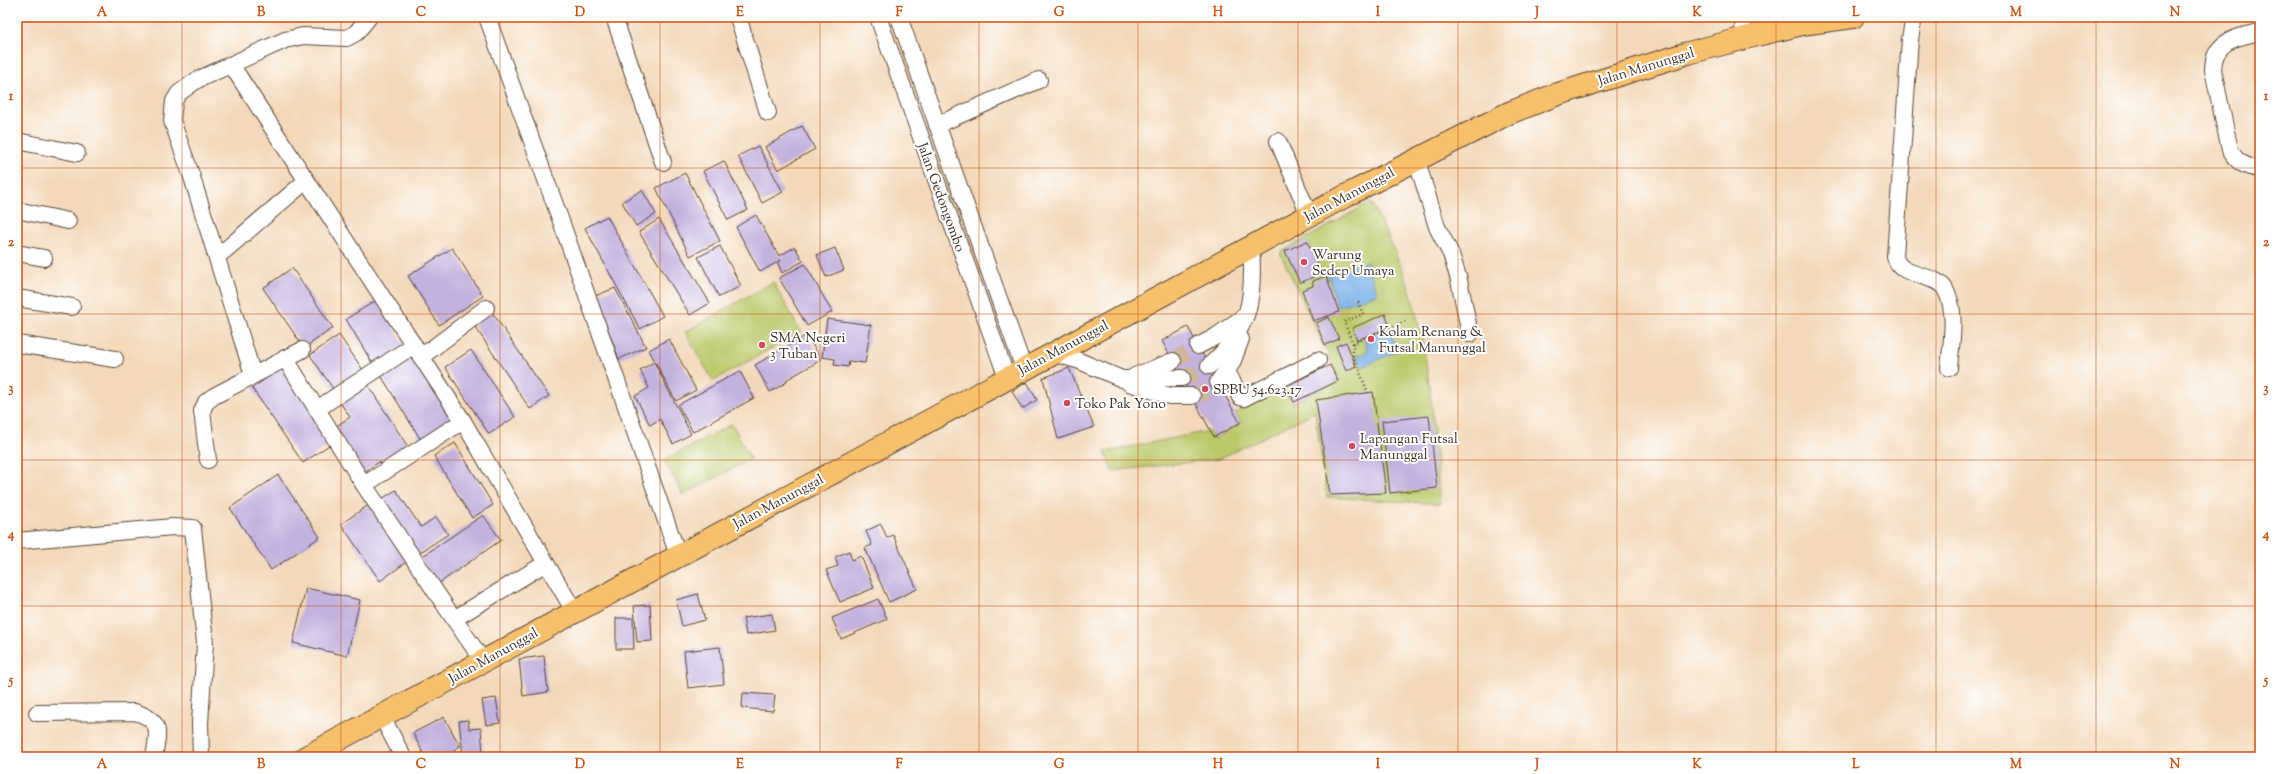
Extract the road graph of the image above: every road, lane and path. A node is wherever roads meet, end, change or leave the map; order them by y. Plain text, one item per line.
1 (369, 17) edge
2 (487, 17) edge
3 (614, 17) edge
4 (738, 17) edge
5 (878, 17) edge
6 (899, 17) edge
7 (1742, 17) edge
8 (1846, 17) edge
9 (1914, 17) edge
10 (2260, 32) edge
11 (1745, 38) junction
12 (232, 66) junction
13 (1039, 80) dead end
14 (768, 114) dead end
15 (937, 125) junction
16 (17, 141) edge
17 (1278, 141) dead end
18 (77, 153) dead end
19 (1416, 158) junction
20 (663, 162) dead end
21 (2260, 169) edge
22 (306, 182) junction
23 (17, 210) edge
24 (1309, 215) junction
25 (68, 221) dead end
26 (1251, 246) junction
27 (17, 254) edge
28 (44, 258) dead end
29 (217, 258) junction
30 (17, 298) edge
31 (1358, 302) dead end
32 (72, 307) dead end
33 (486, 308) dead end
34 (1247, 314) junction
35 (1406, 321) dead end
36 (1470, 334) dead end
37 (1353, 343) junction
38 (17, 344) edge
39 (1198, 346) tunnel mouth
40 (302, 350) dead end
41 (417, 351) junction
42 (1053, 353) junction
43 (285, 358) junction
44 (115, 359) dead end
45 (1318, 360) dead end
46 (1173, 361) tunnel mouth
47 (1209, 366) tunnel mouth
48 (1949, 368) dead end
49 (1015, 373) junction
50 (253, 375) junction
51 (1182, 378) tunnel mouth
52 (1122, 379) junction
53 (1368, 392) dead end
54 (1192, 396) tunnel mouth
55 (316, 409) junction
56 (462, 421) junction
57 (208, 460) dead end
58 (364, 485) junction
59 (17, 541) edge
60 (678, 555) junction
61 (546, 563) junction
62 (574, 611) junction
63 (454, 619) junction
64 (482, 661) junction
65 (37, 713) dead end
66 (380, 717) junction
67 (154, 757) edge
68 (201, 757) edge
69 (306, 757) edge
70 (403, 757) edge

1 - 12 street
2 - 60 street
3 - 20 street
4 - 14 street
5 - 49 street, Jalan Gedongombo
6 - 15 street, Jalan Gedongombo
7 - 11 street
8 - 11 highway, Jalan Manunggal
9 - 48 street
10 - 21 street
11 - 19 highway, Jalan Manunggal
12 - 22 street
12 - 29 street
13 - 15 street
15 - 49 street, Jalan Gedongombo
16 - 18 street
17 - 24 street
19 - 24 highway, Jalan Manunggal
19 - 36 street
22 - 29 street
22 - 41 street
23 - 25 street
24 - 26 highway, Jalan Manunggal
26 - 34 street
26 - 42 highway, Jalan Manunggal
27 - 28 street
29 - 50 street
30 - 32 street
31 - 37 path
33 - 41 street
34 - 39 street
34 - 45 street
34 - 47 street
35 - 37 path
37 - 53 path
38 - 44 street
40 - 43 street
41 - 55 street
41 - 56 street
42 - 49 highway, Jalan Manunggal
42 - 52 street
43 - 50 street
43 - 55 street
46 - 52 street
49 - 60 highway, Jalan Manunggal
50 - 57 street
51 - 52 street
52 - 54 street
55 - 58 street
56 - 58 street
56 - 61 street
58 - 63 street
59 - 68 street
60 - 62 highway, Jalan Manunggal
61 - 62 street
61 - 63 street
62 - 64 highway, Jalan Manunggal
63 - 64 street
64 - 66 highway, Jalan Manunggal
65 - 67 street
66 - 69 highway, Jalan Manunggal
66 - 70 street

